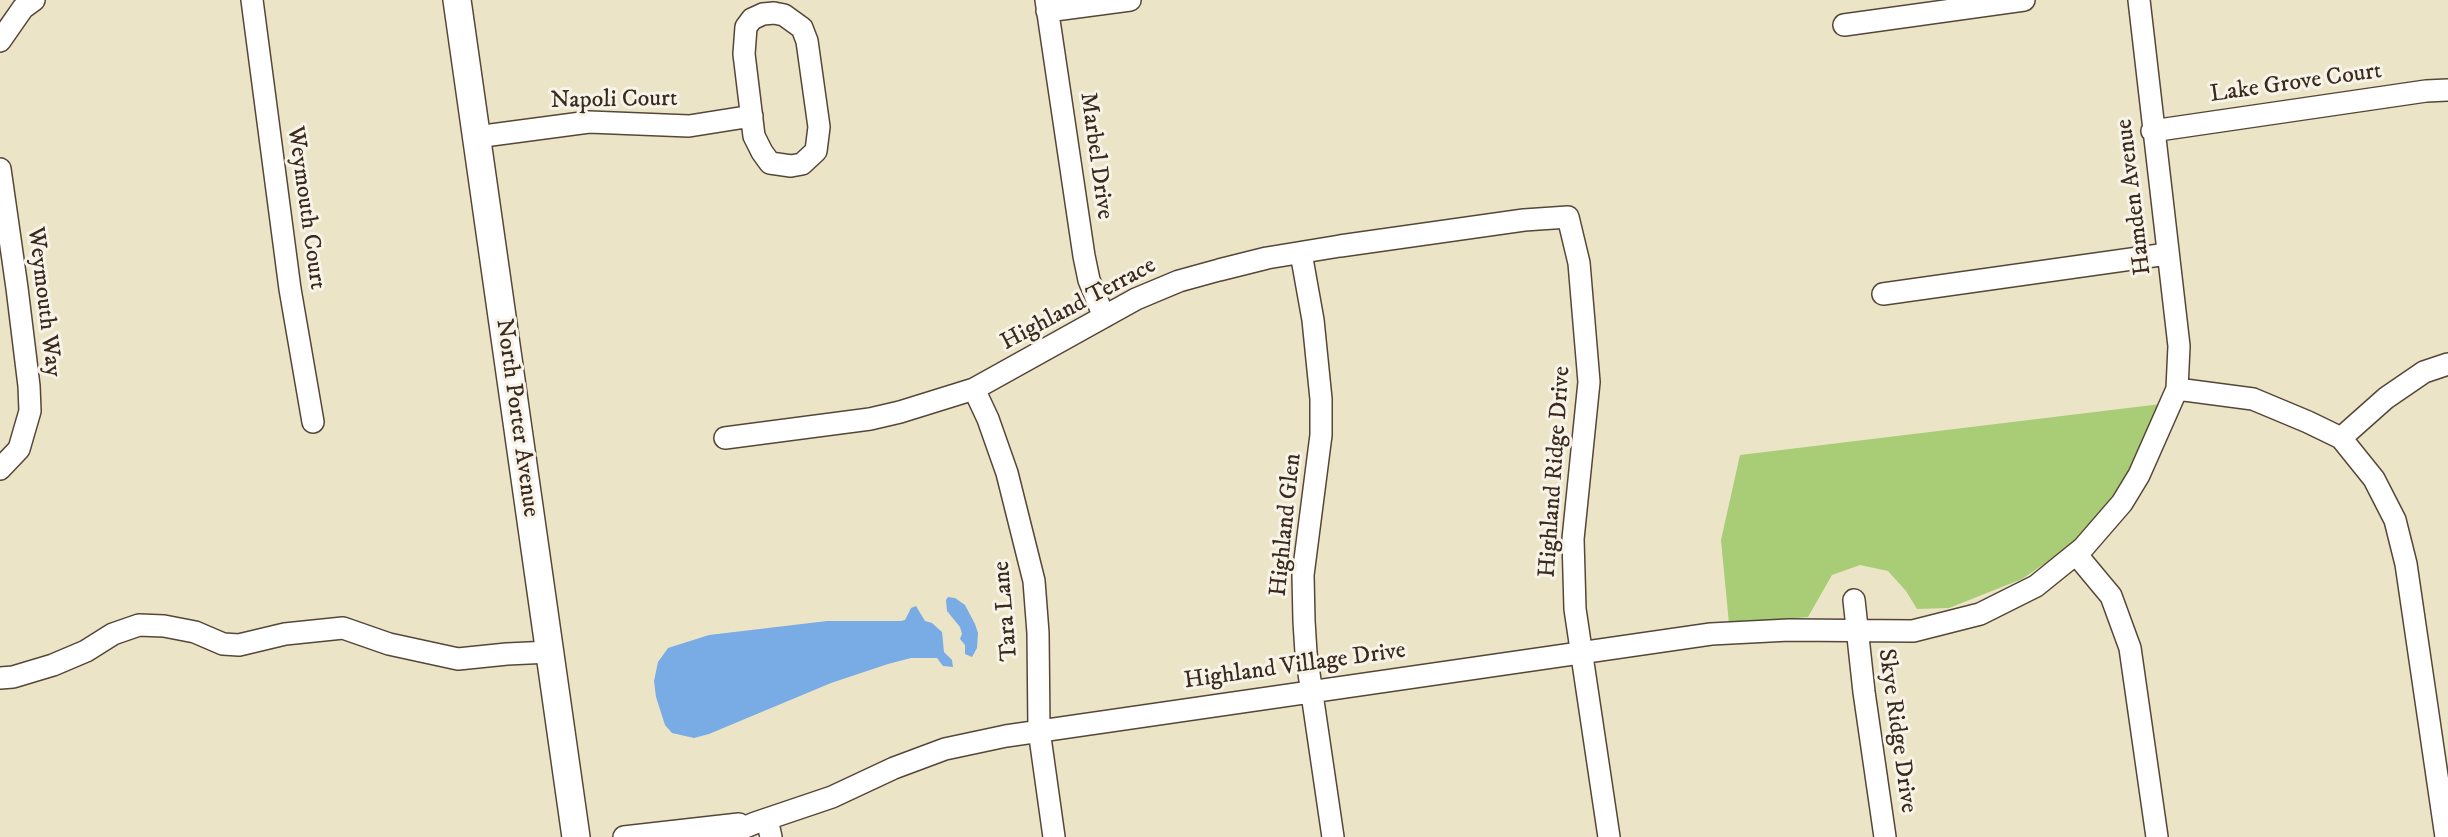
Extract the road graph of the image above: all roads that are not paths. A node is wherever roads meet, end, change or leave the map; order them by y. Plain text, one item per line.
1 (34, 0) edge
2 (252, 0) edge
3 (456, 0) edge
4 (1130, 0) edge
5 (2024, 0) edge
6 (2139, 0) edge
7 (1046, 5) edge
8 (1844, 25) dead end
9 (0, 41) edge
10 (2448, 90) edge
11 (752, 116) junction
12 (2152, 131) junction
13 (476, 136) junction
14 (0, 169) edge
15 (1568, 217) joint
16 (1301, 252) junction
17 (2167, 254) junction
18 (1883, 294) dead end
19 (1104, 317) junction
20 (2448, 364) edge
21 (974, 389) junction
22 (2177, 389) junction
23 (313, 422) dead end
24 (725, 438) dead end
25 (2341, 438) junction
26 (0, 469) edge
27 (2076, 554) junction
28 (1854, 600) dead end
29 (1857, 631) junction
30 (550, 652) junction
31 (1581, 652) junction
32 (0, 678) edge
33 (1312, 690) junction
34 (1039, 730) junction
35 (2443, 789) edge
36 (764, 826) edge
37 (576, 837) edge
38 (624, 837) edge
39 (721, 837) edge
40 (1054, 837) edge
41 (1333, 837) edge
42 (1609, 837) edge
43 (1885, 837) edge
44 (2157, 837) edge
45 (2446, 837) edge

1 - 9 street
2 - 23 street, Weymouth Court
3 - 13 main road, North Porter Avenue
4 - 7 street
5 - 8 street
6 - 12 street, Hamden Avenue
7 - 19 street, Marbel Drive
10 - 12 street, Lake Grove Court
11 - 11 street
11 - 13 street, Napoli Court
12 - 17 street, Hamden Avenue
13 - 30 main road, North Porter Avenue
14 - 26 street, Weymouth Way
15 - 16 street, Highland Terrace
15 - 31 street, Highland Ridge Drive
16 - 19 street, Highland Terrace
16 - 33 street, Highland Glen
17 - 18 street
17 - 22 street, Hamden Avenue
19 - 21 street, Highland Terrace
20 - 25 street
21 - 24 street, Highland Terrace
21 - 34 street, Tara Lane
22 - 25 street
22 - 27 street, Highland Village Drive
25 - 35 street
27 - 29 street, Highland Village Drive
27 - 44 street
28 - 29 street
29 - 31 street, Highland Village Drive
29 - 43 street, Skye Ridge Drive
30 - 32 street
30 - 37 main road, North Porter Avenue
31 - 33 street, Highland Village Drive
31 - 42 street, Highland Ridge Drive
33 - 34 street, Highland Village Drive
33 - 41 street, Highland Glen
34 - 36 street, Highland Village Drive
34 - 40 street, Tara Lane
35 - 45 street
36 - 38 street, Highland Village Drive
36 - 39 street, Highland Village Drive

